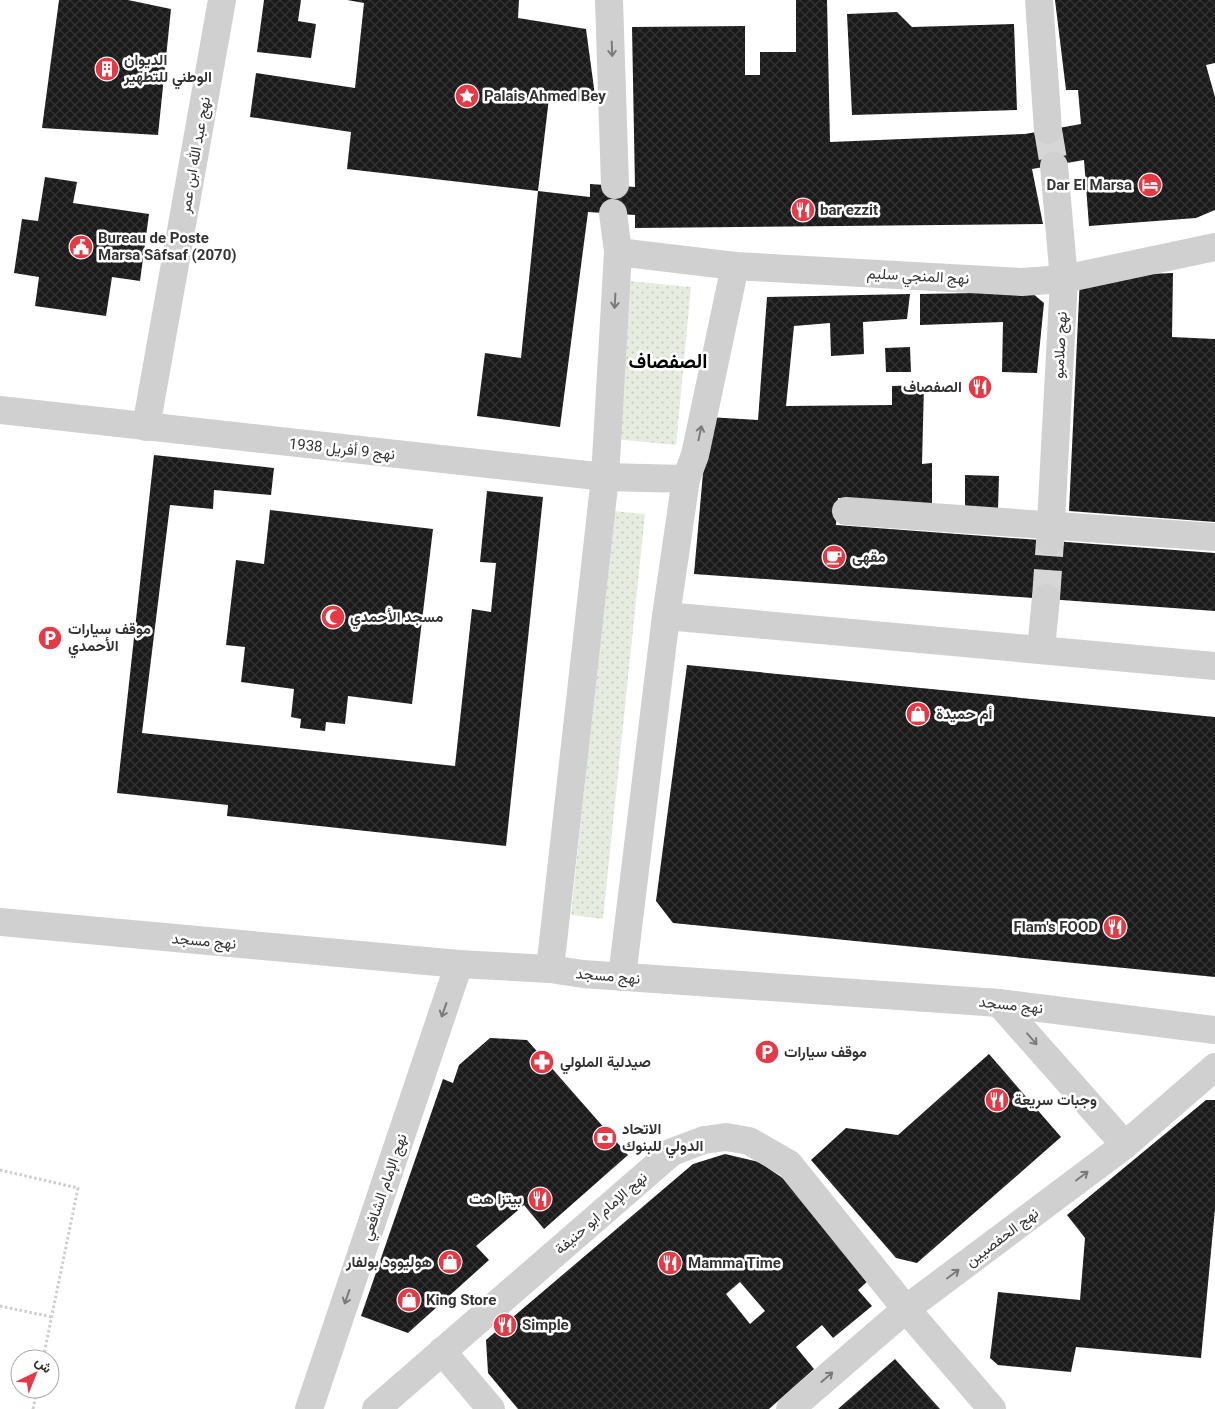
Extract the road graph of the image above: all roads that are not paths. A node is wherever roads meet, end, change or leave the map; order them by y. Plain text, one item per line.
1 (222, 0) edge
2 (609, 0) edge
3 (1039, 0) edge
4 (1048, 130) tunnel mouth
5 (1054, 166) tunnel mouth
6 (615, 186) dead end
7 (613, 213) dead end
8 (1215, 247) edge
9 (618, 252) junction
10 (734, 266) junction
11 (1064, 279) junction
12 (0, 410) edge
13 (146, 427) junction
14 (605, 477) junction
15 (686, 479) junction
16 (846, 511) dead end
17 (1050, 533) junction
18 (1215, 537) edge
19 (1046, 598) tunnel mouth
20 (666, 616) junction
21 (1041, 650) junction
22 (1215, 666) edge
23 (0, 922) edge
24 (459, 964) junction
25 (550, 969) junction
26 (622, 977) junction
27 (999, 1003) junction
28 (1215, 1030) edge
29 (1215, 1067) edge
30 (1124, 1145) junction
31 (906, 1309) junction
32 (442, 1351) junction
33 (309, 1409) edge
34 (376, 1409) edge
35 (491, 1409) edge
36 (790, 1409) edge
37 (992, 1409) edge

1 - 13 street, نهج عبد الله ابن عمر
2 -> 6 street
3 - 4 street
5 - 11 street, نهج صلامبو
7 - 9 street
8 - 11 street, نهج المنجي سليم
9 - 10 street, نهج المنجي سليم
9 -> 14 street
10 - 11 street, نهج المنجي سليم
15 -> 10 street
11 - 17 street, نهج صلامبو
12 - 13 street, نهج 9 أفريل 1938
13 - 14 street, نهج 9 أفريل 1938
14 - 15 street, نهج 9 أفريل 1938
14 - 25 street
15 - 20 street
16 - 17 street
17 - 18 street
19 - 21 street
20 - 21 street
20 - 26 street
21 - 22 street
23 - 24 street, نهج مسجد
24 - 25 street, نهج مسجد
24 -> 33 street, نهج الإمام الشافعي
25 - 26 street, نهج مسجد
26 - 27 street, نهج مسجد
27 - 28 street, نهج مسجد
27 -> 30 street
29 - 30 street, نهج الحفصيين
31 -> 30 street, نهج الحفصيين
31 - 32 street, نهج الإمام ابو حنيفة
36 -> 31 street, نهج الحفصيين
31 - 37 street, نهج الإمام ابو حنيفة
32 - 34 street, نهج الإمام ابو حنيفة
32 - 35 street

